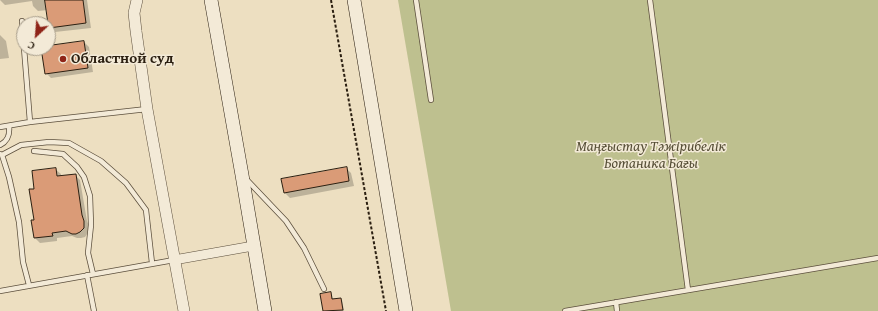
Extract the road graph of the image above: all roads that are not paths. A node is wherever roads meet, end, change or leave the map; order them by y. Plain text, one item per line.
1 (137, 0) edge
2 (211, 0) edge
3 (354, 0) edge
4 (416, 0) edge
5 (650, 0) edge
6 (25, 56) edge
7 (431, 100) dead end
8 (147, 108) junction
9 (30, 122) junction
10 (9, 126) junction
11 (0, 127) edge
12 (0, 145) edge
13 (34, 151) dead end
14 (1, 155) edge
15 (242, 175) junction
16 (253, 246) junction
17 (878, 258) edge
18 (174, 260) junction
19 (152, 263) junction
20 (93, 274) junction
21 (87, 275) junction
22 (29, 285) junction
23 (324, 289) dead end
24 (688, 290) junction
25 (0, 291) edge
26 (616, 302) junction
27 (94, 311) edge
28 (184, 311) edge
29 (265, 311) edge
30 (406, 311) edge
31 (565, 311) edge
32 (617, 311) edge

1 - 8 street
2 - 15 main road
3 - 30 main road
4 - 7 lane
5 - 24 lane
6 - 9 lane
8 - 9 lane
8 - 18 street
9 - 10 lane
10 - 11 lane
10 - 12 lane
13 - 20 lane
14 - 19 lane
14 - 22 lane
15 - 16 main road
15 - 23 lane
16 - 18 street
16 - 29 main road
17 - 24 lane
18 - 19 lane
18 - 28 street
19 - 20 lane
20 - 21 lane
21 - 22 lane
21 - 27 lane
22 - 25 lane
24 - 26 lane
26 - 31 lane
26 - 32 lane

